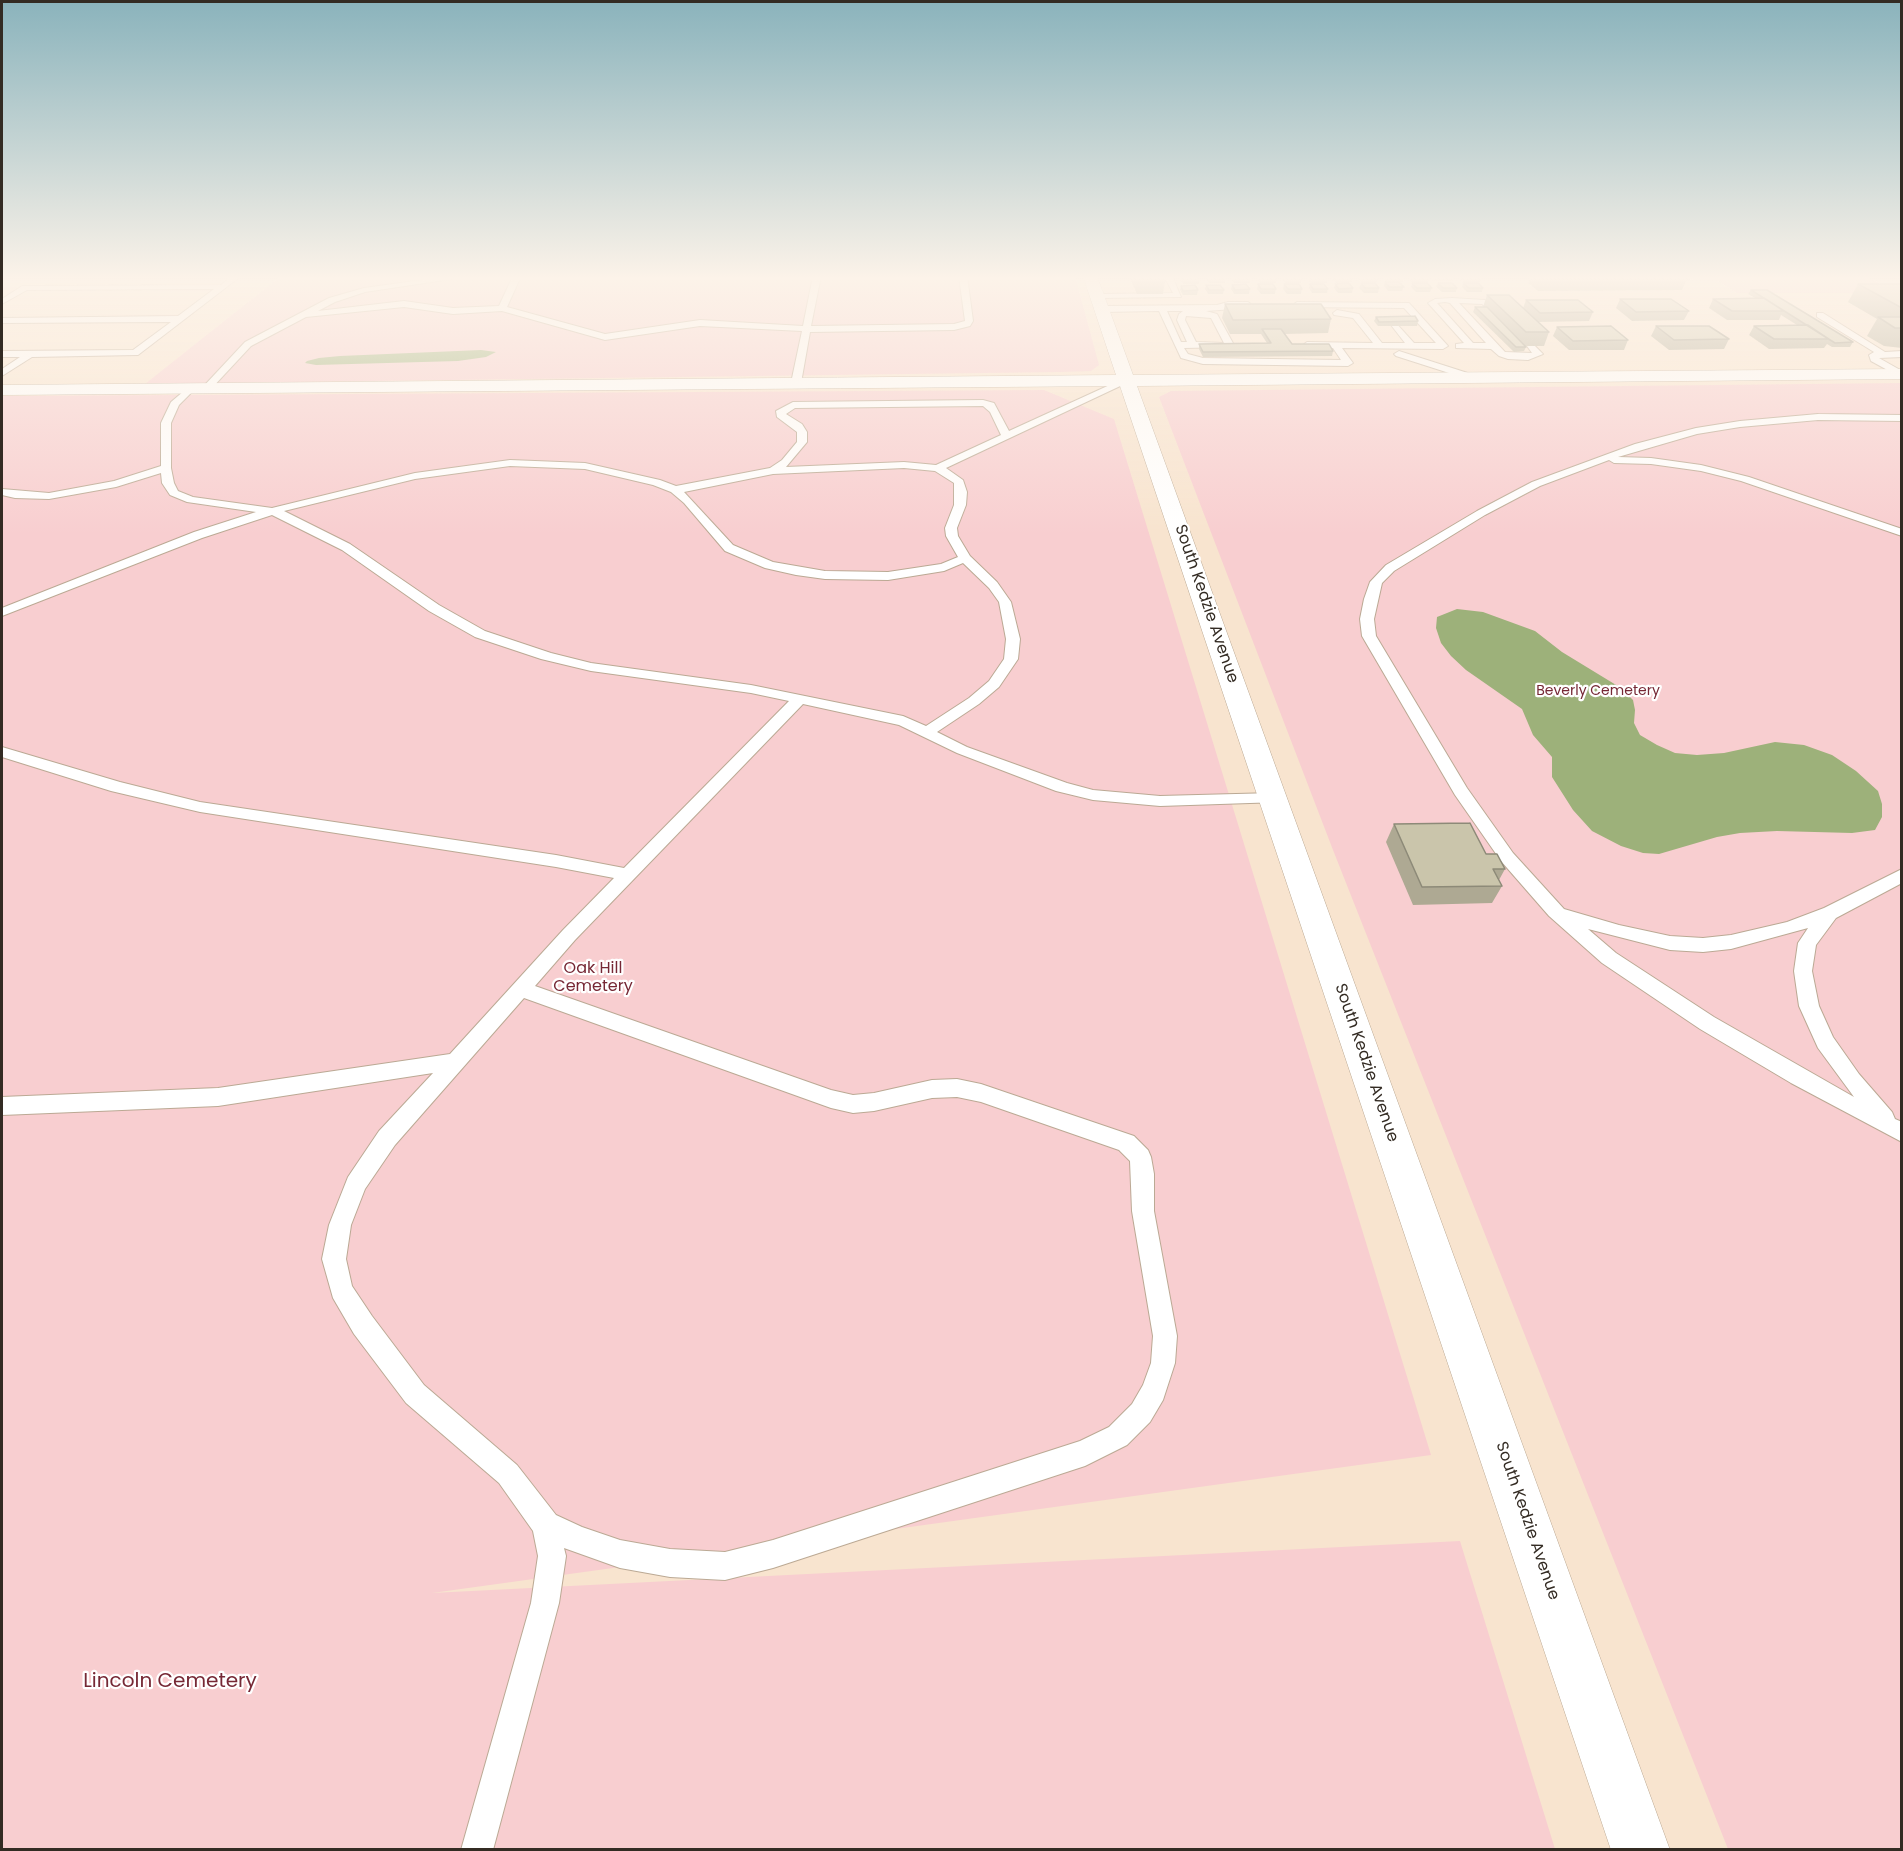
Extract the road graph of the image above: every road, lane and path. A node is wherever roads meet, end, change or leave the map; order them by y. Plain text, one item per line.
1 (18, 362) edge
2 (228, 362) edge
3 (800, 362) edge
4 (1121, 362) edge
5 (1405, 362) edge
6 (1430, 362) edge
7 (1880, 362) edge
8 (2, 373) edge
9 (1901, 375) edge
10 (1416, 378) junction
11 (1474, 378) junction
12 (1128, 381) junction
13 (796, 383) junction
14 (199, 388) junction
15 (2, 390) edge
16 (1902, 418) edge
17 (1007, 437) junction
18 (1678, 447) junction
19 (1600, 460) junction
20 (166, 468) junction
21 (937, 468) junction
22 (1701, 468) junction
23 (773, 471) junction
24 (675, 490) junction
25 (2, 492) edge
26 (272, 511) junction
27 (1902, 533) edge
28 (965, 558) junction
29 (2, 612) edge
30 (799, 700) junction
31 (927, 732) junction
32 (2, 752) edge
33 (1274, 798) junction
34 (628, 875) junction
35 (1902, 875) edge
36 (1555, 911) junction
37 (1830, 913) junction
38 (521, 989) junction
39 (456, 1060) junction
40 (2, 1106) edge
41 (1897, 1130) edge
42 (546, 1525) junction
43 (477, 1850) edge
44 (1641, 1850) edge

1 - 8 lane
2 - 14 lane
3 - 13 lane
4 - 12 street, South Kedzie Avenue
5 - 10 lane
6 - 11 lane
7 - 9 lane
9 - 11 street
10 - 11 street
10 - 12 street
12 - 13 street
12 - 17 lane
12 - 33 street, South Kedzie Avenue
13 - 14 street
14 - 15 street
14 - 20 lane
16 - 18 lane
17 - 21 lane
17 - 23 lane
18 - 19 lane
18 - 22 lane
19 - 22 lane
19 - 36 lane
20 - 25 lane
20 - 26 lane
21 - 23 lane
21 - 28 lane
22 - 27 lane
23 - 24 lane
24 - 26 lane
24 - 28 lane
26 - 29 lane
26 - 30 lane
28 - 31 lane
30 - 31 lane
30 - 34 lane
31 - 33 lane
32 - 34 lane
33 - 44 street, South Kedzie Avenue
34 - 38 lane
35 - 37 lane
36 - 37 lane
36 - 41 lane
37 - 41 lane
38 - 39 lane
38 - 42 lane
39 - 40 lane
39 - 42 lane
42 - 43 lane

